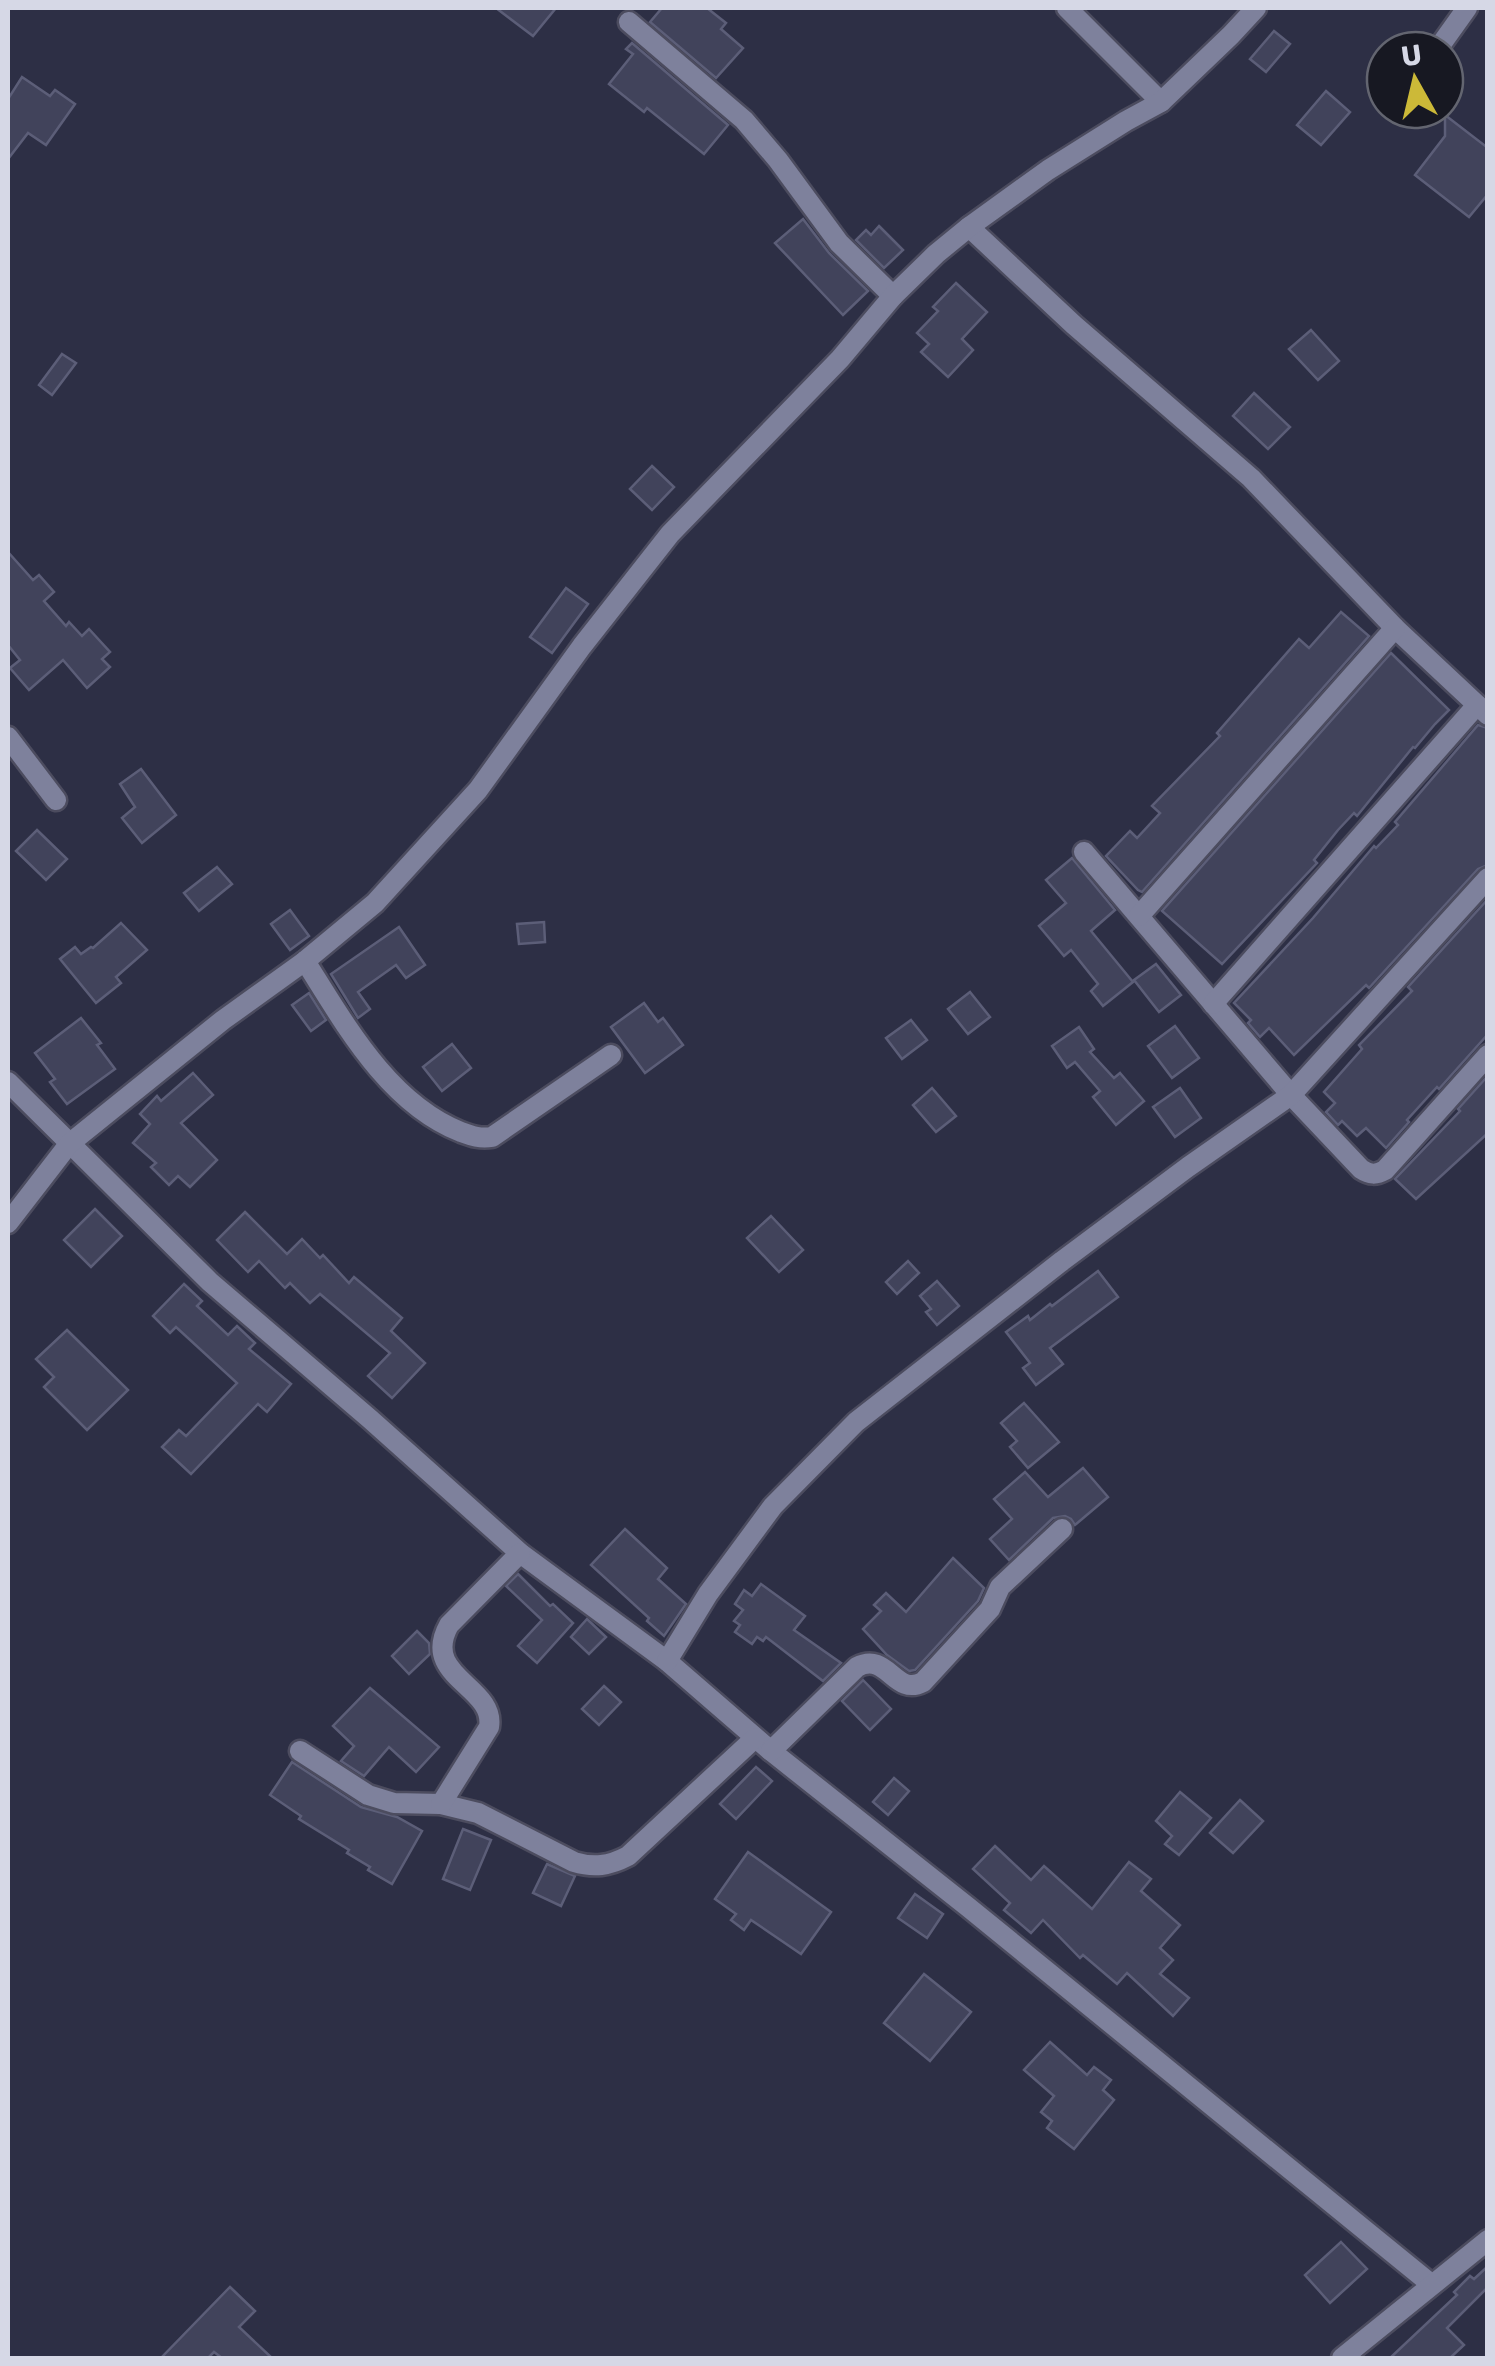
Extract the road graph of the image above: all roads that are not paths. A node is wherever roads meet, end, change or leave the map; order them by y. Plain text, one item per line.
1 (1067, 8) edge
2 (1256, 8) edge
3 (1467, 8) edge
4 (629, 22) dead end
5 (1451, 30) edge
6 (1161, 102) junction
7 (969, 226) junction
8 (893, 296) junction
9 (1395, 628) junction
10 (1482, 710) edge
11 (8, 737) edge
12 (56, 800) dead end
13 (1084, 852) dead end
14 (1488, 878) edge
15 (1139, 916) junction
16 (305, 961) junction
17 (1213, 1004) junction
18 (610, 1055) dead end
19 (1488, 1056) edge
20 (8, 1082) edge
21 (1291, 1095) junction
22 (69, 1144) junction
23 (8, 1223) edge
24 (1062, 1529) dead end
25 (520, 1554) junction
26 (666, 1662) junction
27 (763, 1744) junction
28 (300, 1751) dead end
29 (441, 1804) junction
30 (1488, 2240) edge
31 (1431, 2284) junction
32 (1342, 2358) edge

1 - 6 street
2 - 6 street
3 - 5 street
4 - 8 street
6 - 7 street
7 - 8 street
7 - 9 street
8 - 16 street
9 - 10 street
9 - 15 street
10 - 17 street
11 - 12 street
13 - 15 street
14 - 21 street
15 - 17 street
16 - 18 street
16 - 22 street
17 - 21 street
19 - 21 street
20 - 22 street
21 - 26 street
22 - 23 street
22 - 25 street
24 - 27 street
25 - 26 street
25 - 29 street
26 - 27 street
27 - 29 street
27 - 31 street
28 - 29 street
30 - 31 street
31 - 32 street

